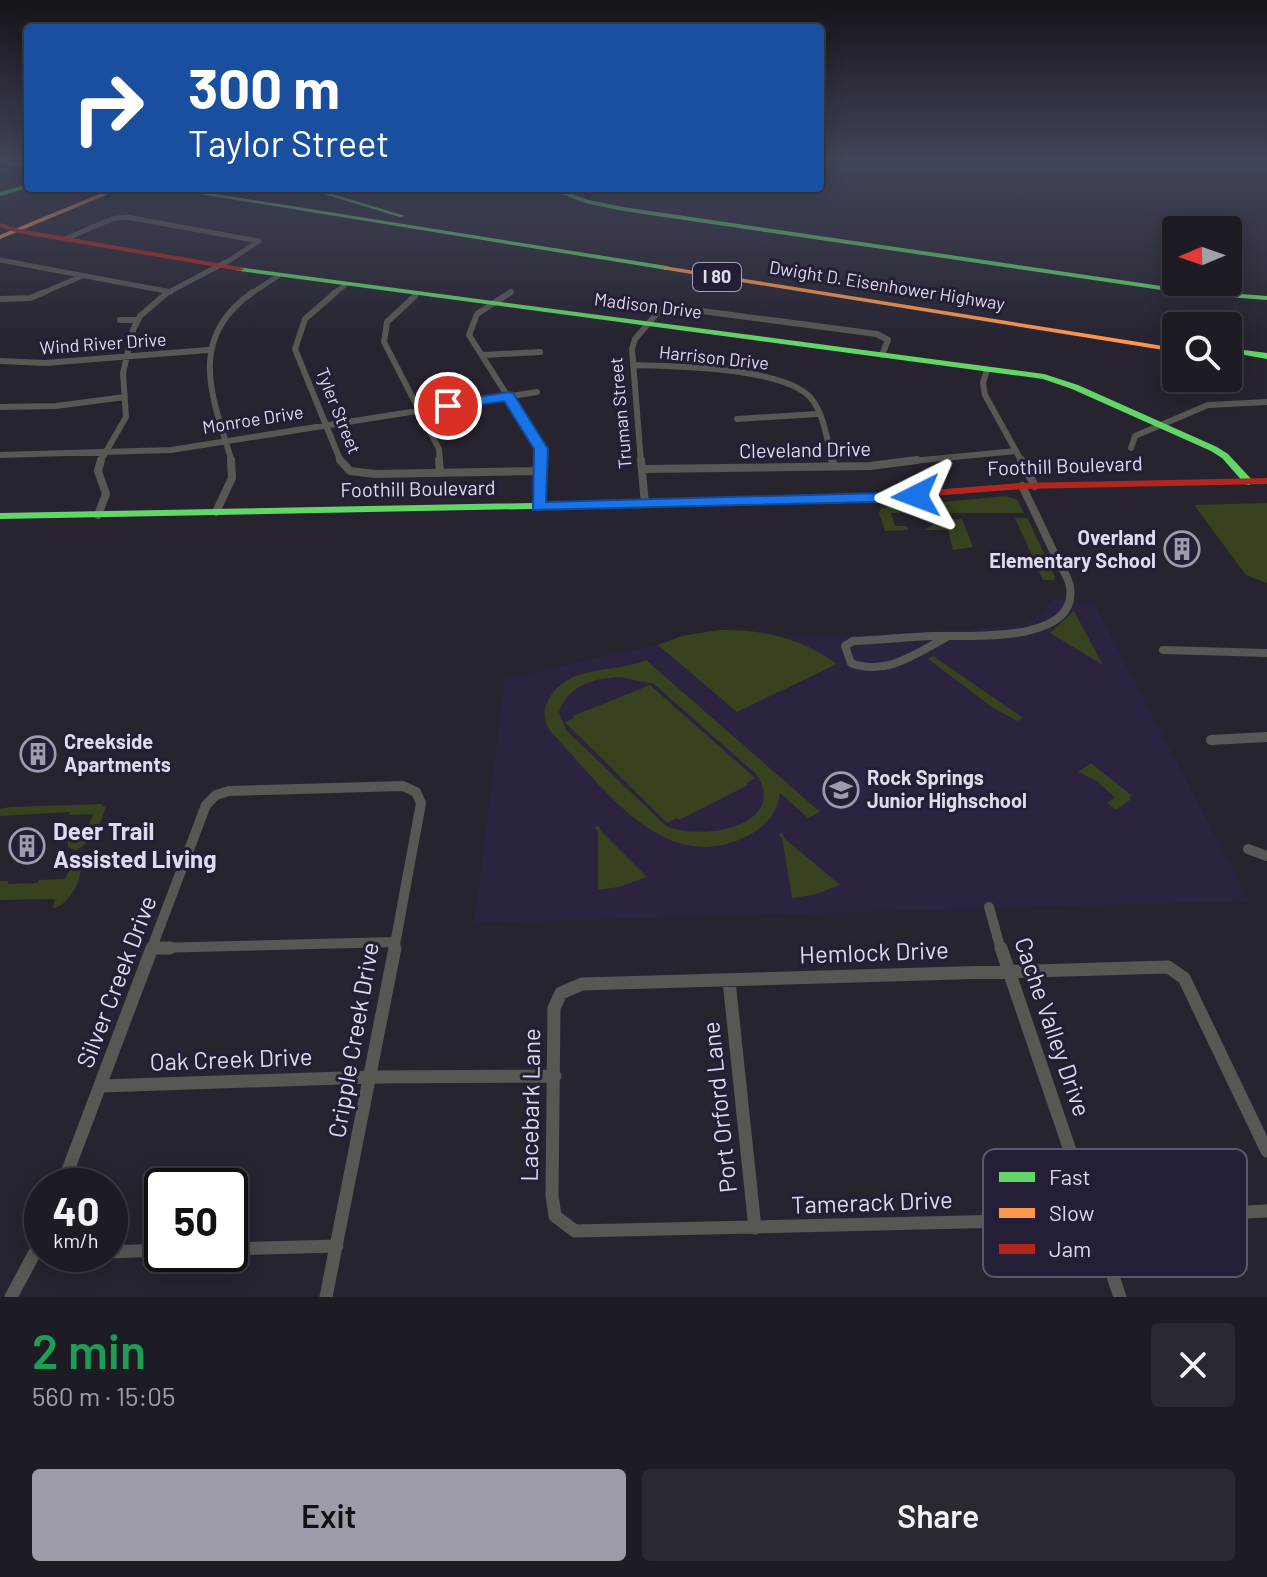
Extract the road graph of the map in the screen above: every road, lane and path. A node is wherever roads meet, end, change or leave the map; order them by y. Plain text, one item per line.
1 (40, 222) edge
2 (106, 222) edge
3 (151, 222) edge
4 (375, 222) edge
5 (416, 222) edge
6 (435, 222) edge
7 (708, 222) edge
8 (0, 227) edge
9 (18, 231) junction
10 (0, 237) edge
11 (65, 239) junction
12 (545, 242) junction
13 (0, 260) edge
14 (214, 266) junction
15 (82, 276) junction
16 (278, 276) junction
17 (344, 286) junction
18 (171, 292) junction
19 (511, 292) dead end
20 (415, 296) junction
21 (1267, 298) edge
22 (0, 299) edge
23 (487, 306) junction
24 (120, 320) dead end
25 (138, 320) junction
26 (647, 323) junction
27 (1162, 340) edge
28 (1162, 348) edge
29 (208, 350) junction
30 (540, 352) dead end
31 (1242, 352) edge
32 (482, 355) junction
33 (882, 355) junction
34 (1267, 356) edge
35 (127, 357) junction
36 (0, 361) edge
37 (1242, 361) edge
38 (633, 365) junction
39 (1267, 365) edge
40 (987, 370) junction
41 (537, 392) dead end
42 (508, 396) junction
43 (125, 397) junction
44 (1267, 402) edge
45 (0, 407) edge
46 (418, 411) junction
47 (817, 414) junction
48 (737, 419) dead end
49 (324, 425) junction
50 (1160, 425) junction
51 (226, 441) junction
52 (1131, 448) dead end
53 (1016, 451) junction
54 (106, 453) junction
55 (0, 455) edge
56 (834, 466) junction
57 (642, 469) junction
58 (540, 471) junction
59 (440, 473) junction
60 (1267, 481) edge
61 (1249, 482) junction
62 (1028, 486) junction
63 (645, 504) junction
64 (538, 507) junction
65 (216, 512) junction
66 (98, 515) junction
67 (0, 516) edge
68 (949, 636) junction
69 (1163, 650) dead end
70 (1267, 653) edge
71 (1267, 737) edge
72 (1211, 740) dead end
73 (416, 792) joint
74 (1248, 849) dead end
75 (1267, 856) edge
76 (989, 907) dead end
77 (394, 942) junction
78 (153, 948) junction
79 (1007, 970) junction
80 (729, 981) junction
81 (582, 984) joint
82 (555, 1076) junction
83 (371, 1077) junction
84 (101, 1086) junction
85 (1070, 1149) edge
86 (1267, 1151) edge
87 (69, 1168) edge
88 (1267, 1211) edge
89 (1247, 1212) edge
90 (983, 1222) edge
91 (755, 1228) junction
92 (575, 1231) joint
93 (337, 1246) junction
94 (248, 1248) edge
95 (26, 1272) edge
96 (1114, 1277) edge
97 (11, 1297) edge
98 (326, 1297) edge
99 (1120, 1297) edge

1 - 9 main road
2 - 11 street
3 - 14 street
4 - 28 main road, Dwight D. Eisenhower Highway / I 80
5 - 12 main road, Dwight D. Eisenhower Highway / I 80
6 - 12 main road, I 80
7 - 21 main road
8 - 9 main road, Madison Drive
9 - 10 main road
9 - 11 main road, Madison Drive
11 - 14 main road, Madison Drive
12 - 27 main road, Dwight D. Eisenhower Highway / I 80
13 - 15 street
14 - 16 main road, Madison Drive
14 - 18 street
15 - 18 street
15 - 22 street
16 - 17 main road, Madison Drive
16 - 29 street
17 - 20 main road, Madison Drive
17 - 49 street, Tyler Street
18 - 25 street
19 - 23 street
20 - 23 main road, Madison Drive
20 - 46 street
23 - 26 main road, Madison Drive
23 - 32 street
24 - 25 street
25 - 35 street
26 - 33 main road, Madison Drive
26 - 33 street
26 - 38 street, Truman Street
29 - 35 street, Wind River Drive
29 - 51 street
30 - 32 street
31 - 34 main road
32 - 42 street
33 - 40 main road, Madison Drive
35 - 36 street, Wind River Drive
35 - 43 street
37 - 39 main road
38 - 47 street, Harrison Drive
38 - 57 street, Truman Street
40 - 50 main road, Madison Drive
40 - 53 street
41 - 42 street, Monroe Drive
42 - 46 street, Monroe Drive
42 - 58 street
43 - 45 street
43 - 54 street
44 - 50 street
46 - 49 street, Monroe Drive
46 - 59 street
47 - 48 street
47 - 56 street, Harrison Drive
49 - 51 street, Monroe Drive
49 - 59 street, Tyler Street
50 - 52 street
50 - 61 main road, Madison Drive
51 - 54 street, Monroe Drive
51 - 65 street
53 - 56 street, Cleveland Drive
53 - 62 street
54 - 55 street, Monroe Drive
54 - 66 street
56 - 57 street, Cleveland Drive
57 - 63 street, Truman Street
58 - 59 street, Tyler Street
58 - 64 street
60 - 61 main road, Foothill Boulevard
61 - 62 main road, Foothill Boulevard
62 - 63 main road, Foothill Boulevard
62 - 68 street
63 - 64 main road, Foothill Boulevard
64 - 65 main road, Foothill Boulevard
65 - 66 main road, Foothill Boulevard
66 - 67 main road, Foothill Boulevard
68 - 68 street
69 - 70 street
71 - 72 street
73 - 77 street, Cripple Creek Drive
73 - 78 street, Silver Creek Drive
74 - 75 street
76 - 79 street, Cache Valley Drive
77 - 78 street
77 - 83 street, Cripple Creek Drive
78 - 84 street, Silver Creek Drive
79 - 80 street, Hemlock Drive
79 - 85 street, Cache Valley Drive
79 - 86 street, Hemlock Drive
80 - 81 street, Hemlock Drive
80 - 91 street, Port Orford Lane
81 - 82 street, Lacebark Lane
82 - 83 street, Oak Creek Drive
82 - 92 street, Lacebark Lane
83 - 84 street, Oak Creek Drive
83 - 93 street, Cripple Creek Drive
84 - 87 street, Silver Creek Drive
88 - 89 street, Tamerack Drive
90 - 91 street, Tamerack Drive
91 - 92 street, Tamerack Drive
93 - 94 street
93 - 98 street, Cripple Creek Drive
95 - 97 street
96 - 99 street, Cache Valley Drive

